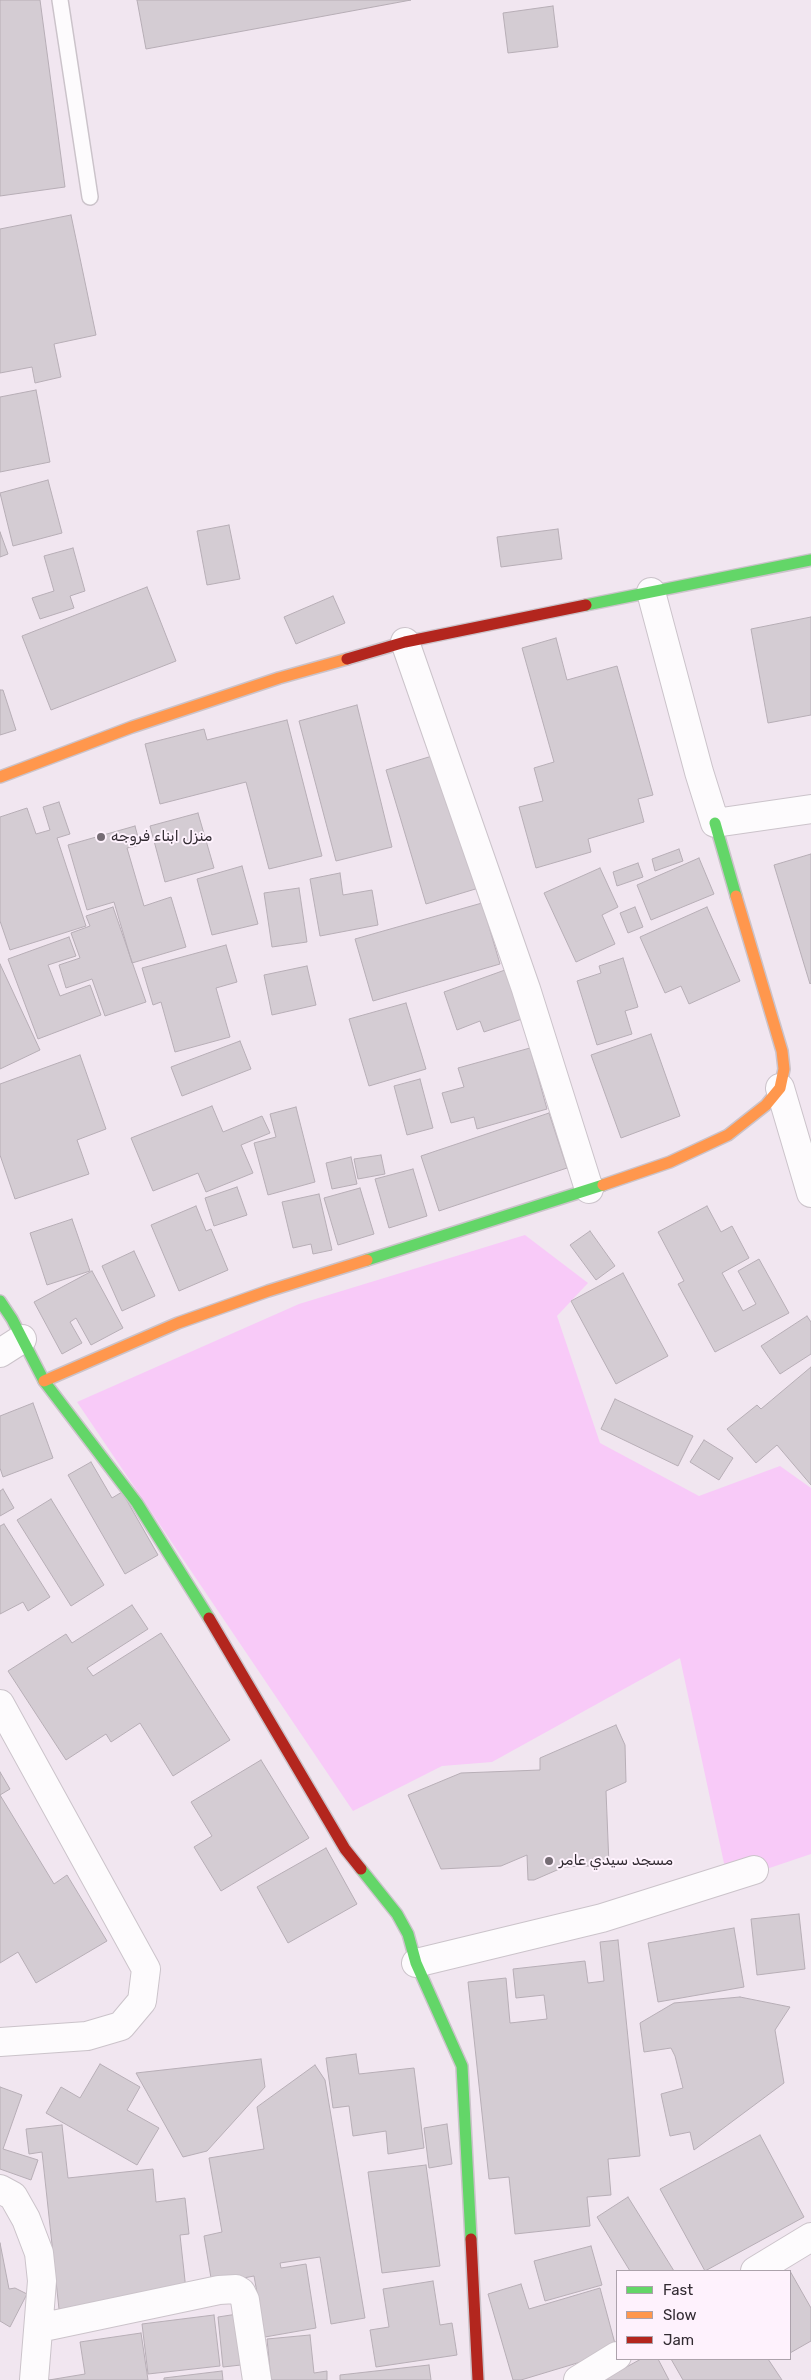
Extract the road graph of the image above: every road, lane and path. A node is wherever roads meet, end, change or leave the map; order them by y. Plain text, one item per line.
1 (60, 0) edge
2 (90, 197) dead end
3 (811, 560) edge
4 (651, 592) junction
5 (405, 642) junction
6 (0, 776) edge
7 (811, 809) edge
8 (716, 822) junction
9 (780, 1088) junction
10 (589, 1189) junction
11 (811, 1193) edge
12 (0, 1301) edge
13 (11, 1346) edge
14 (44, 1381) junction
15 (0, 1704) edge
16 (754, 1870) dead end
17 (416, 1963) junction
18 (0, 2042) edge
19 (0, 2189) edge
20 (811, 2237) edge
21 (757, 2270) edge
22 (39, 2328) junction
23 (616, 2357) edge
24 (34, 2380) edge
25 (257, 2380) edge
26 (478, 2380) edge
27 (578, 2380) edge

1 - 2 lane
3 - 4 street
4 - 5 street
4 - 8 street
5 - 6 street
5 - 10 street
7 - 8 street
8 - 9 street
9 - 10 street
9 - 11 street
10 - 14 street
12 - 13 street
13 - 14 street
14 - 17 street
15 - 18 street
16 - 17 street
17 - 26 street
19 - 22 street
20 - 21 street
22 - 24 street
22 - 25 street
23 - 27 street

